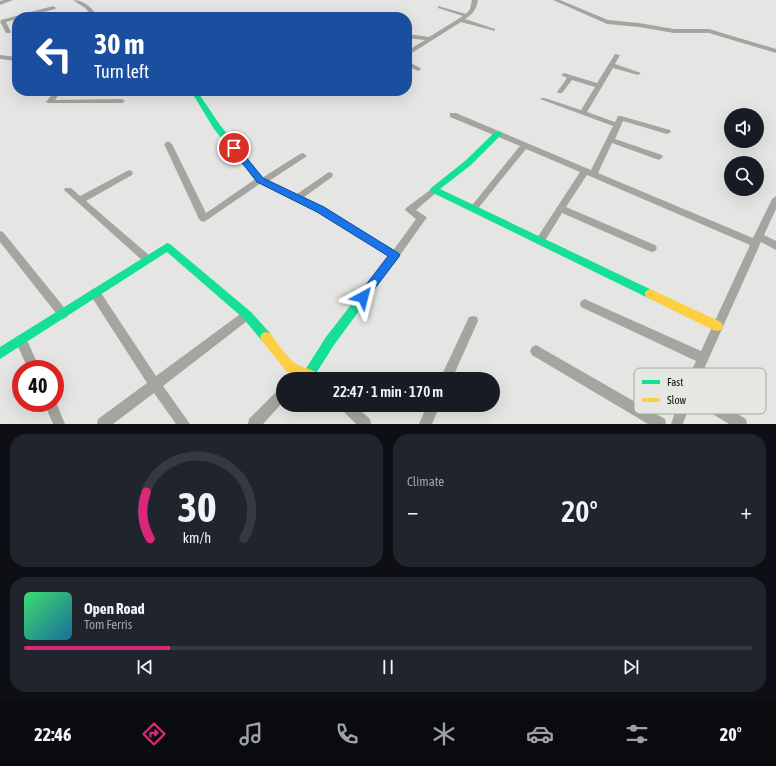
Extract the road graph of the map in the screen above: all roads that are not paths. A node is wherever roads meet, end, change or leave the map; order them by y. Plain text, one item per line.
1 (10, 0) edge
2 (76, 0) edge
3 (475, 0) edge
4 (556, 0) edge
5 (0, 3) edge
6 (440, 7) dead end
7 (53, 8) dead end
8 (41, 11) joint
9 (37, 12) edge
10 (92, 12) edge
11 (467, 16) junction
12 (12, 19) edge
13 (461, 20) junction
14 (1, 22) edge
15 (493, 30) dead end
16 (8, 32) dead end
17 (412, 37) edge
18 (430, 39) junction
19 (412, 49) edge
20 (776, 51) edge
21 (617, 55) dead end
22 (0, 57) edge
23 (12, 58) edge
24 (611, 65) junction
25 (412, 66) edge
26 (418, 69) dead end
27 (638, 73) dead end
28 (599, 86) junction
29 (560, 92) dead end
30 (54, 96) edge
31 (197, 96) edge
32 (543, 99) dead end
33 (122, 101) dead end
34 (583, 113) junction
35 (453, 115) dead end
36 (617, 125) junction
37 (667, 132) dead end
38 (498, 134) junction
39 (611, 140) junction
40 (168, 144) dead end
41 (524, 146) junction
42 (303, 156) dead end
43 (659, 157) dead end
44 (129, 173) dead end
45 (589, 173) junction
46 (329, 175) dead end
47 (261, 181) junction
48 (68, 190) dead end
49 (434, 190) junction
50 (298, 198) junction
51 (776, 199) edge
52 (80, 200) junction
53 (473, 209) junction
54 (561, 209) junction
55 (0, 235) edge
56 (756, 240) junction
57 (540, 242) junction
58 (776, 246) edge
59 (652, 248) dead end
60 (395, 255) junction
61 (147, 259) junction
62 (95, 293) junction
63 (586, 304) dead end
64 (63, 314) junction
65 (247, 315) junction
66 (473, 321) dead end
67 (717, 326) junction
68 (21, 340) junction
69 (536, 351) dead end
70 (0, 353) edge
71 (703, 358) junction
72 (30, 360) edge
73 (699, 368) edge
74 (298, 372) edge
75 (309, 372) edge
76 (449, 372) edge
77 (155, 385) junction
78 (276, 400) edge
79 (634, 409) edge
80 (54, 412) edge
81 (352, 412) edge
82 (431, 412) edge
83 (643, 414) edge
84 (680, 414) edge
85 (724, 414) edge
86 (59, 424) edge
87 (103, 424) edge
88 (184, 424) edge
89 (254, 424) edge
90 (365, 424) edge
91 (425, 424) edge
92 (660, 424) edge
93 (677, 424) edge
94 (741, 424) edge

1 - 5 street
2 - 10 street
3 - 11 street
4 - 20 street
6 - 11 street
7 - 8 street
8 - 9 street
11 - 13 street
12 - 14 street
13 - 15 street
13 - 18 street
14 - 16 street
17 - 18 street
18 - 19 street
21 - 24 street
22 - 23 street
24 - 27 street
24 - 28 street
25 - 26 street
28 - 29 street
28 - 34 street
30 - 33 street
31 - 47 street
32 - 34 street
34 - 36 street
35 - 38 street
36 - 37 street
36 - 39 street
38 - 41 street
38 - 49 street
39 - 43 street
39 - 45 street
40 - 47 street
41 - 45 street
41 - 53 street
42 - 47 street
44 - 52 street
45 - 54 street
45 - 56 street
46 - 50 street
47 - 50 street
48 - 52 street
49 - 53 street
49 - 60 street
50 - 60 street
51 - 56 street
52 - 61 street
53 - 57 street
54 - 57 street
54 - 59 street
55 - 64 street
56 - 58 street
56 - 67 street
57 - 67 street
60 - 75 street
61 - 62 street
61 - 65 street
62 - 64 street
62 - 77 street
63 - 71 street
64 - 68 street
65 - 74 street
65 - 77 street
66 - 76 street
67 - 71 street
68 - 70 street
68 - 72 street
69 - 79 street
71 - 73 street
77 - 87 street
77 - 88 street
78 - 89 street
80 - 86 street
81 - 90 street
82 - 91 street
83 - 92 street
84 - 93 street
85 - 94 street

